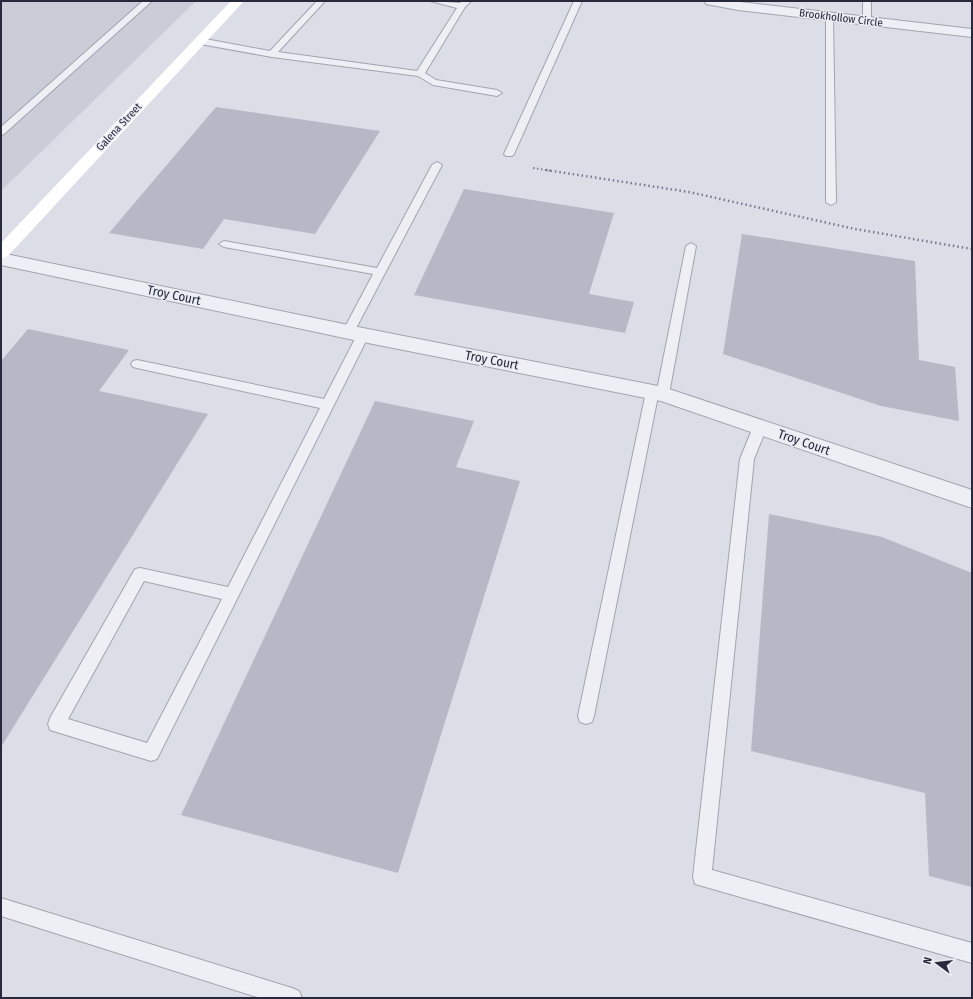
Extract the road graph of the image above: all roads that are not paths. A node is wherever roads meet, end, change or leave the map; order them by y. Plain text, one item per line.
1 (148, 1) edge
2 (238, 1) edge
3 (321, 1) edge
4 (434, 1) edge
5 (578, 1) edge
6 (710, 1) edge
7 (867, 1) edge
8 (465, 3) edge
9 (829, 17) junction
10 (867, 21) junction
11 (972, 33) edge
12 (200, 41) junction
13 (272, 54) junction
14 (420, 74) junction
15 (496, 93) dead end
16 (1, 132) edge
17 (509, 154) dead end
18 (437, 165) dead end
19 (831, 202) dead end
20 (224, 244) dead end
21 (691, 246) dead end
22 (1, 253) edge
23 (1, 259) edge
24 (380, 272) junction
25 (356, 333) junction
26 (137, 364) dead end
27 (658, 393) junction
28 (328, 405) junction
29 (760, 428) junction
30 (972, 499) edge
31 (232, 595) junction
32 (586, 716) dead end
33 (1, 907) edge
34 (972, 953) edge
35 (292, 998) edge

1 - 16 lane
2 - 12 street, Galena Street
3 - 13 lane
4 - 8 lane
5 - 17 lane
6 - 9 street, Brookhollow Circle
7 - 10 lane
8 - 14 lane
9 - 10 street, Brookhollow Circle
9 - 19 lane
10 - 11 street, Brookhollow Circle
12 - 13 lane
12 - 22 street, Galena Street
13 - 14 lane
14 - 15 lane
18 - 24 lane
20 - 24 lane
21 - 27 lane
23 - 25 street, Troy Court
24 - 25 lane
25 - 27 street, Troy Court
25 - 28 lane
26 - 28 lane
27 - 29 street, Troy Court
27 - 32 lane
28 - 31 lane
29 - 30 street, Troy Court
29 - 34 lane
31 - 31 lane
33 - 35 lane

